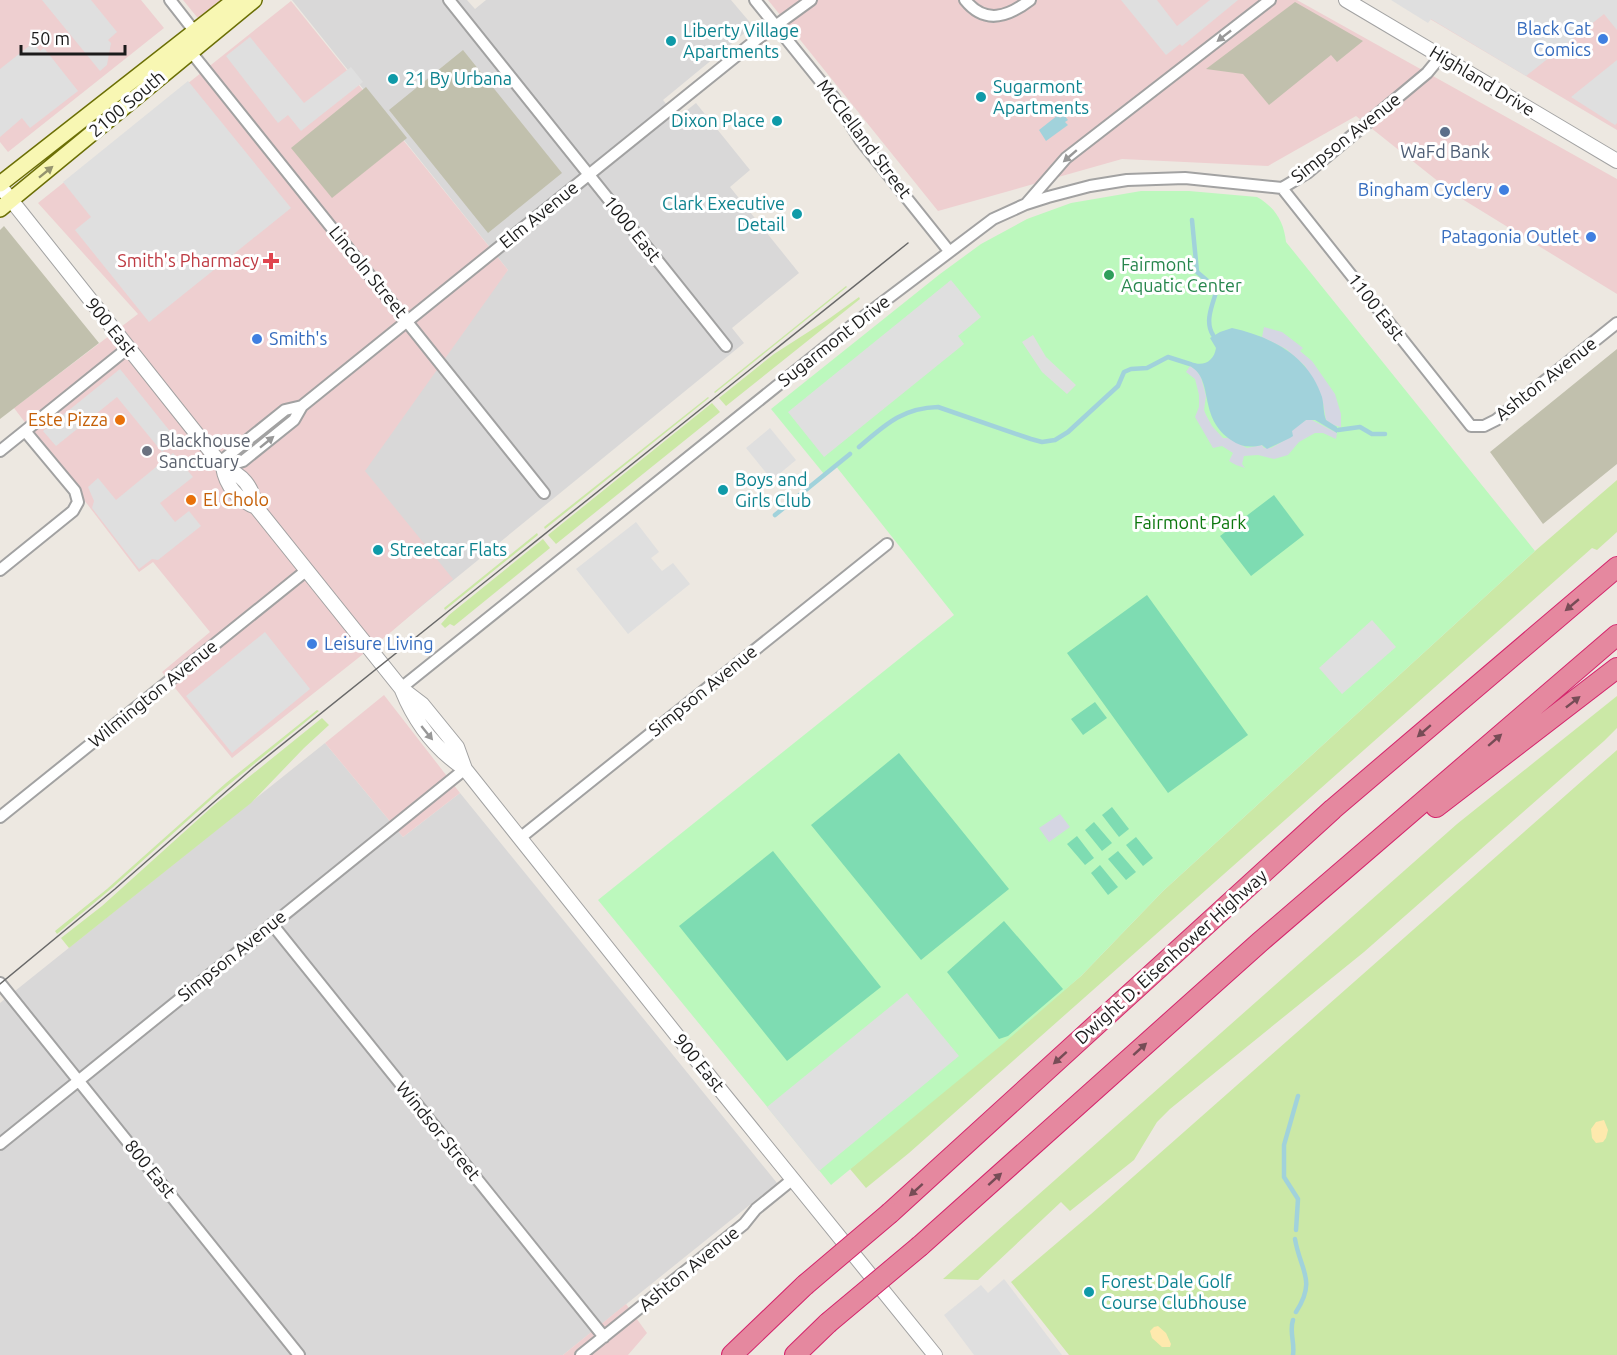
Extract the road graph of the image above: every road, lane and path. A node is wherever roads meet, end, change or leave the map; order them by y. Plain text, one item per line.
1 (170, 0) edge
2 (235, 0) edge
3 (254, 0) edge
4 (449, 0) edge
5 (755, 0) edge
6 (811, 0) edge
7 (965, 0) edge
8 (1030, 0) edge
9 (1270, 0) edge
10 (1346, 0) edge
11 (212, 18) junction
12 (775, 25) junction
13 (195, 32) junction
14 (191, 52) junction
15 (1441, 56) junction
16 (1615, 157) edge
17 (589, 175) junction
18 (0, 185) edge
19 (1282, 188) junction
20 (5, 204) edge
21 (1026, 204) junction
22 (949, 250) junction
23 (407, 321) junction
24 (1617, 323) edge
25 (726, 346) dead end
26 (129, 348) junction
27 (1471, 426) joint
28 (26, 431) junction
29 (0, 451) edge
30 (221, 464) junction
31 (544, 493) dead end
32 (887, 544) dead end
33 (1617, 567) edge
34 (0, 570) edge
35 (307, 570) junction
36 (1617, 635) edge
37 (1617, 668) edge
38 (401, 688) junction
39 (465, 769) junction
40 (0, 817) edge
41 (520, 838) junction
42 (272, 924) junction
43 (1260, 942) junction
44 (0, 983) edge
45 (78, 1080) junction
46 (0, 1144) edge
47 (793, 1179) junction
48 (780, 1308) junction
49 (604, 1337) junction
50 (800, 1351) edge
51 (299, 1355) edge
52 (581, 1355) edge
53 (717, 1355) edge
54 (732, 1355) edge
55 (935, 1355) edge

1 - 13 street
2 - 11 main road, 2100 South
3 - 14 main road, 2100 South
4 - 17 street, 1000 East
5 - 12 street, McClelland Street
6 - 12 street
7 - 8 street
9 -> 21 street, Sugarmont Drive
10 - 15 street, Highland Drive
11 - 13 main road, 2100 South
11 - 14 main road
12 - 17 street, Elm Avenue
12 - 22 street, McClelland Street
13 - 18 main road, 2100 South
20 -> 14 main road, 2100 South
14 - 23 street, Lincoln Street
15 - 16 street, Highland Drive
15 - 19 street, Simpson Avenue
17 - 23 street, Elm Avenue
17 - 25 street, 1000 East
18 - 20 street, 900 East
19 - 21 street, Simpson Avenue
19 - 27 street, 1100 East
20 - 26 street, 900 East
21 - 22 street, Sugarmont Drive
22 - 38 street, Sugarmont Drive
23 - 30 street, Elm Avenue
23 - 31 street, Lincoln Street
24 - 27 street, Ashton Avenue
26 - 28 street
26 - 30 street, 900 East
28 - 29 street
28 - 34 street
30 - 35 street, 900 East
32 - 41 street, Simpson Avenue
33 -> 48 highway, Dwight D. Eisenhower Highway, bridge
35 - 38 street, 900 East
35 - 40 street, Wilmington Avenue
43 -> 36 highway
43 -> 37 highway
38 - 39 street, 900 East
39 - 41 street, 900 East
39 - 42 street, Simpson Avenue
41 - 47 street, 900 East
42 - 45 street, Simpson Avenue
42 - 49 street, Windsor Street
50 -> 43 highway, bridge
44 - 45 street, 800 East
45 - 46 street, Simpson Avenue
45 - 51 street, 800 East
47 - 49 street, Ashton Avenue
47 - 55 street, 900 East
48 - 53 highway
48 - 54 highway, Dwight D. Eisenhower Highway
49 - 52 street, Ashton Avenue

